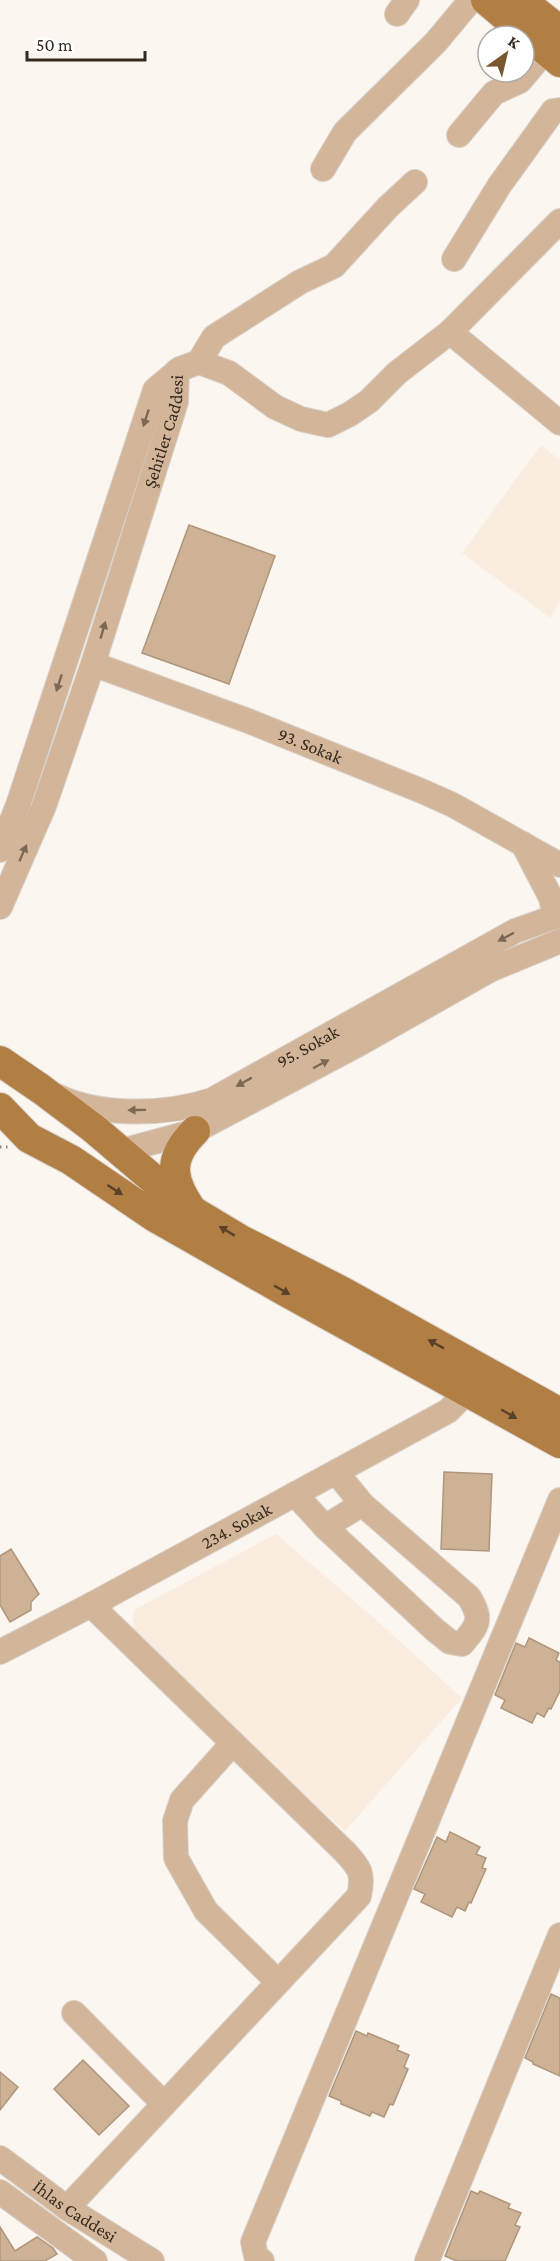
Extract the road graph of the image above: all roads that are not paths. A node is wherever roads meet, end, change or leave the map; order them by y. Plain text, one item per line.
1 (471, 0) edge
2 (486, 0) edge
3 (521, 0) edge
4 (555, 48) edge
5 (560, 110) edge
6 (459, 135) dead end
7 (323, 169) dead end
8 (415, 182) dead end
9 (558, 228) edge
10 (454, 259) dead end
11 (450, 332) junction
12 (199, 362) junction
13 (177, 371) junction
14 (560, 423) edge
15 (116, 508) junction
16 (141, 515) junction
17 (87, 595) junction
18 (111, 602) junction
19 (93, 664) junction
20 (523, 844) junction
21 (0, 850) edge
22 (560, 865) edge
23 (560, 879) edge
24 (2, 896) edge
25 (557, 916) edge
26 (560, 941) edge
27 (464, 972) junction
28 (0, 1061) edge
29 (52, 1097) junction
30 (0, 1100) edge
31 (0, 1108) edge
32 (195, 1131) junction
33 (0, 1135) edge
34 (43, 1145) junction
35 (121, 1151) junction
36 (193, 1211) junction
37 (471, 1378) junction
38 (560, 1413) edge
39 (560, 1443) edge
40 (336, 1472) junction
41 (295, 1494) junction
42 (560, 1500) edge
43 (362, 1504) junction
44 (325, 1527) junction
45 (91, 1605) junction
46 (0, 1652) edge
47 (233, 1743) junction
48 (560, 1935) edge
49 (278, 1982) junction
50 (74, 2013) dead end
51 (165, 2104) junction
52 (0, 2158) edge
53 (0, 2192) edge
54 (67, 2208) junction
55 (95, 2261) edge
56 (152, 2261) edge
57 (262, 2261) edge
58 (427, 2261) edge

1 - 7 street
2 - 4 main road
3 - 4 main road
4 - 6 street
5 - 10 street
8 - 12 street
9 - 11 street
11 - 12 street
11 - 14 street
12 - 13 street
13 -> 15 street, Şehitler Caddesi
13 - 16 street, Şehitler Caddesi
15 - 16 street
15 - 17 street, Şehitler Caddesi
16 - 18 street, Şehitler Caddesi
17 - 18 street
17 -> 21 street, Şehitler Caddesi
19 -> 18 street, Şehitler Caddesi
19 - 20 street, 93. Sokak
24 -> 19 street, Şehitler Caddesi
20 - 22 street
20 - 23 street
20 - 25 street
25 -> 27 street, 95. Sokak
26 - 27 street, 95. Sokak
27 -> 29 street, 95. Sokak
32 -> 27 street, 95. Sokak
28 - 29 main road
29 - 30 main road
29 - 34 main road
29 - 35 main road
31 - 34 main road
32 - 35 street, 95. Sokak
32 - 36 main road
33 - 34 street
34 - 35 main road
34 -> 37 main road
35 - 36 main road
37 -> 36 main road
37 - 38 main road
37 -> 39 main road
37 - 40 street, 234. Sokak
40 - 41 street, 234. Sokak
40 - 43 street
41 - 44 street
41 - 45 street, 234. Sokak
42 - 57 street
43 - 44 street
43 - 44 street
45 - 46 street, 234. Sokak
45 - 47 street
47 - 49 street
47 - 49 street
48 - 58 street
49 - 51 street
50 - 51 street
51 - 54 street
52 - 54 street, İhlas Caddesi
53 - 55 street
54 - 56 street, İhlas Caddesi

